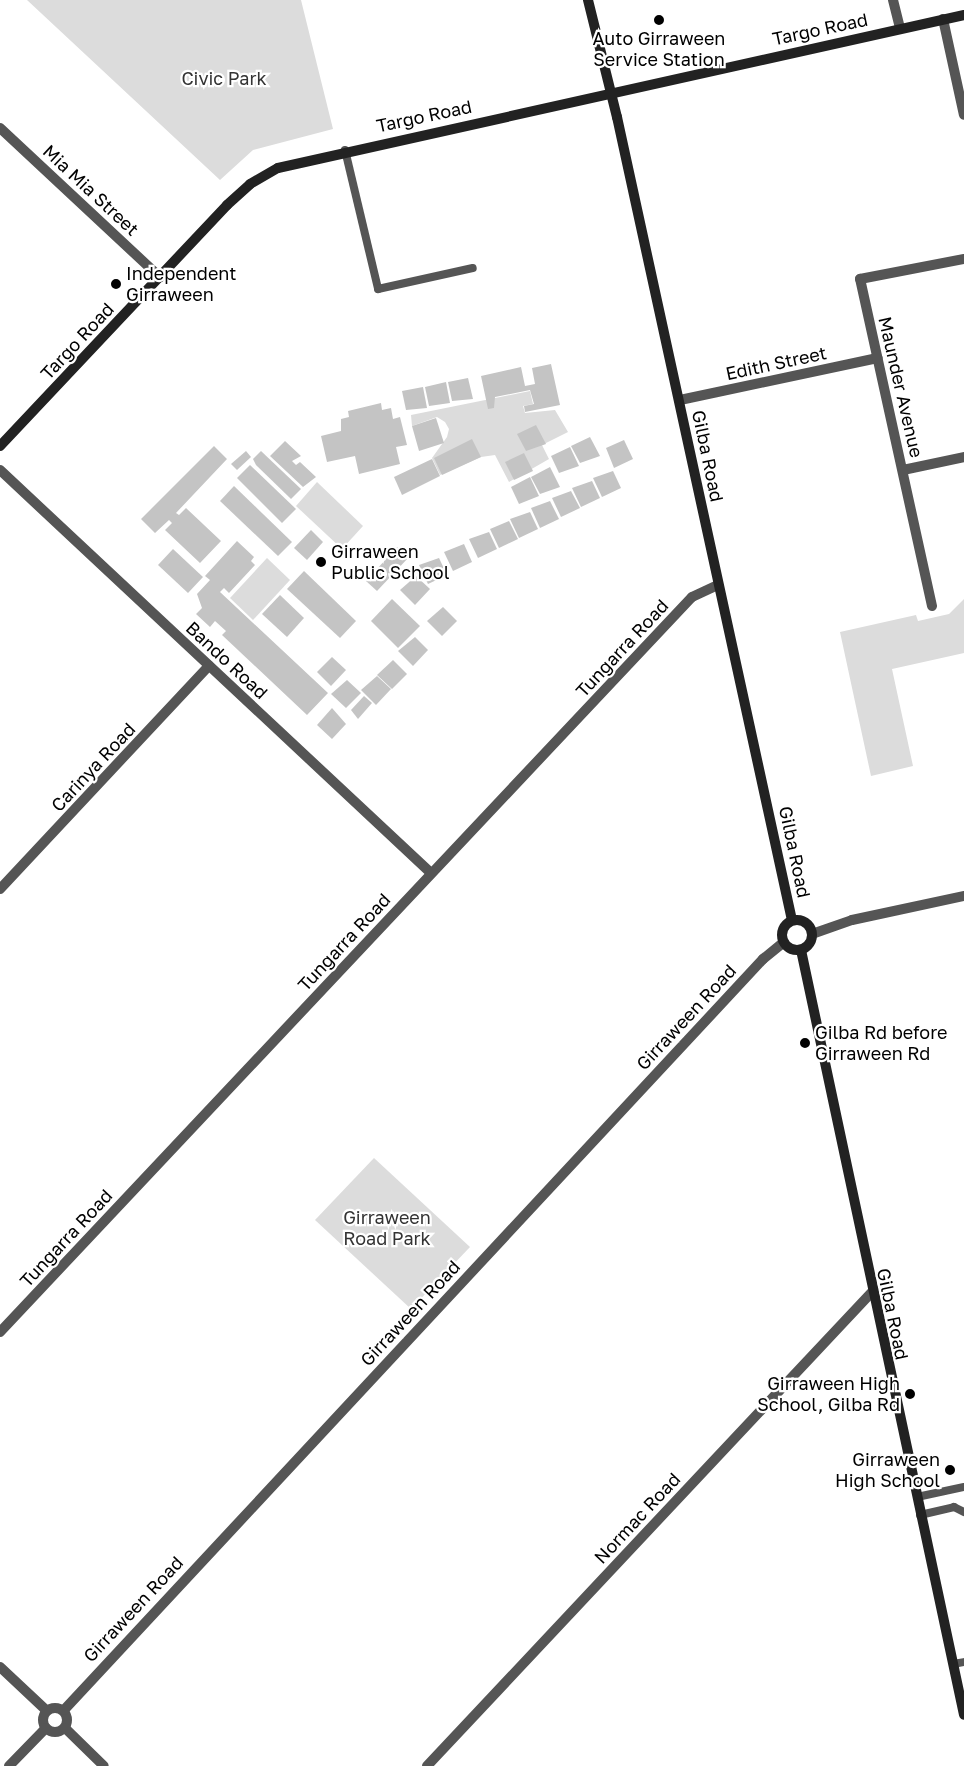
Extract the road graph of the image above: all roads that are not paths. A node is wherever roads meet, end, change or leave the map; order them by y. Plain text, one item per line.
1 (588, 0) edge
2 (893, 0) edge
3 (964, 15) edge
4 (943, 19) junction
5 (900, 28) junction
6 (611, 91) junction
7 (964, 115) edge
8 (0, 128) edge
9 (345, 150) junction
10 (964, 258) edge
11 (473, 268) dead end
12 (160, 277) junction
13 (878, 358) junction
14 (680, 400) junction
15 (0, 446) edge
16 (964, 457) edge
17 (0, 470) edge
18 (903, 470) junction
19 (718, 585) junction
20 (932, 606) dead end
21 (209, 666) junction
22 (431, 873) junction
23 (0, 889) edge
24 (964, 896) edge
25 (792, 920) junction
26 (812, 934) junction
27 (784, 942) junction
28 (800, 950) junction
29 (872, 1292) junction
30 (0, 1332) edge
31 (964, 1487) edge
32 (917, 1497) junction
33 (964, 1512) edge
34 (920, 1515) junction
35 (964, 1662) edge
36 (953, 1664) junction
37 (0, 1667) edge
38 (46, 1710) junction
39 (64, 1710) junction
40 (964, 1715) edge
41 (46, 1728) junction
42 (65, 1728) junction
43 (10, 1766) edge
44 (104, 1766) edge
45 (427, 1766) edge

1 - 6 street, Gilba Road
2 - 5 street
3 - 4 street, Targo Road
4 - 5 street, Targo Road
4 - 7 street
5 - 6 street, Targo Road
6 - 9 street, Targo Road
6 - 14 street, Gilba Road
8 - 12 street, Mia Mia Street
9 - 11 lane
9 - 12 street, Targo Road
10 - 13 street, Maunder Avenue
12 - 15 street, Targo Road
13 - 14 street, Edith Street
13 - 18 street, Maunder Avenue
14 - 19 street, Gilba Road
16 - 18 street
17 - 21 street, Bando Road
18 - 20 street, Maunder Avenue
19 - 22 street, Tungarra Road
19 - 25 street, Gilba Road
21 - 22 street, Bando Road
21 - 23 street, Carinya Road
22 - 30 street, Tungarra Road
24 - 26 street
25 - 26 street
25 - 27 street
26 - 28 street
27 - 28 street
27 - 39 street, Girraween Road
28 - 29 street, Gilba Road
29 - 32 street, Gilba Road
29 - 45 street, Normac Road
31 - 32 lane
32 - 34 street, Gilba Road
33 - 34 lane
34 - 36 street, Gilba Road
35 - 36 lane
36 - 40 street, Gilba Road
37 - 38 street
38 - 39 street
38 - 41 street
39 - 42 street
41 - 42 street
41 - 43 street
42 - 44 street

